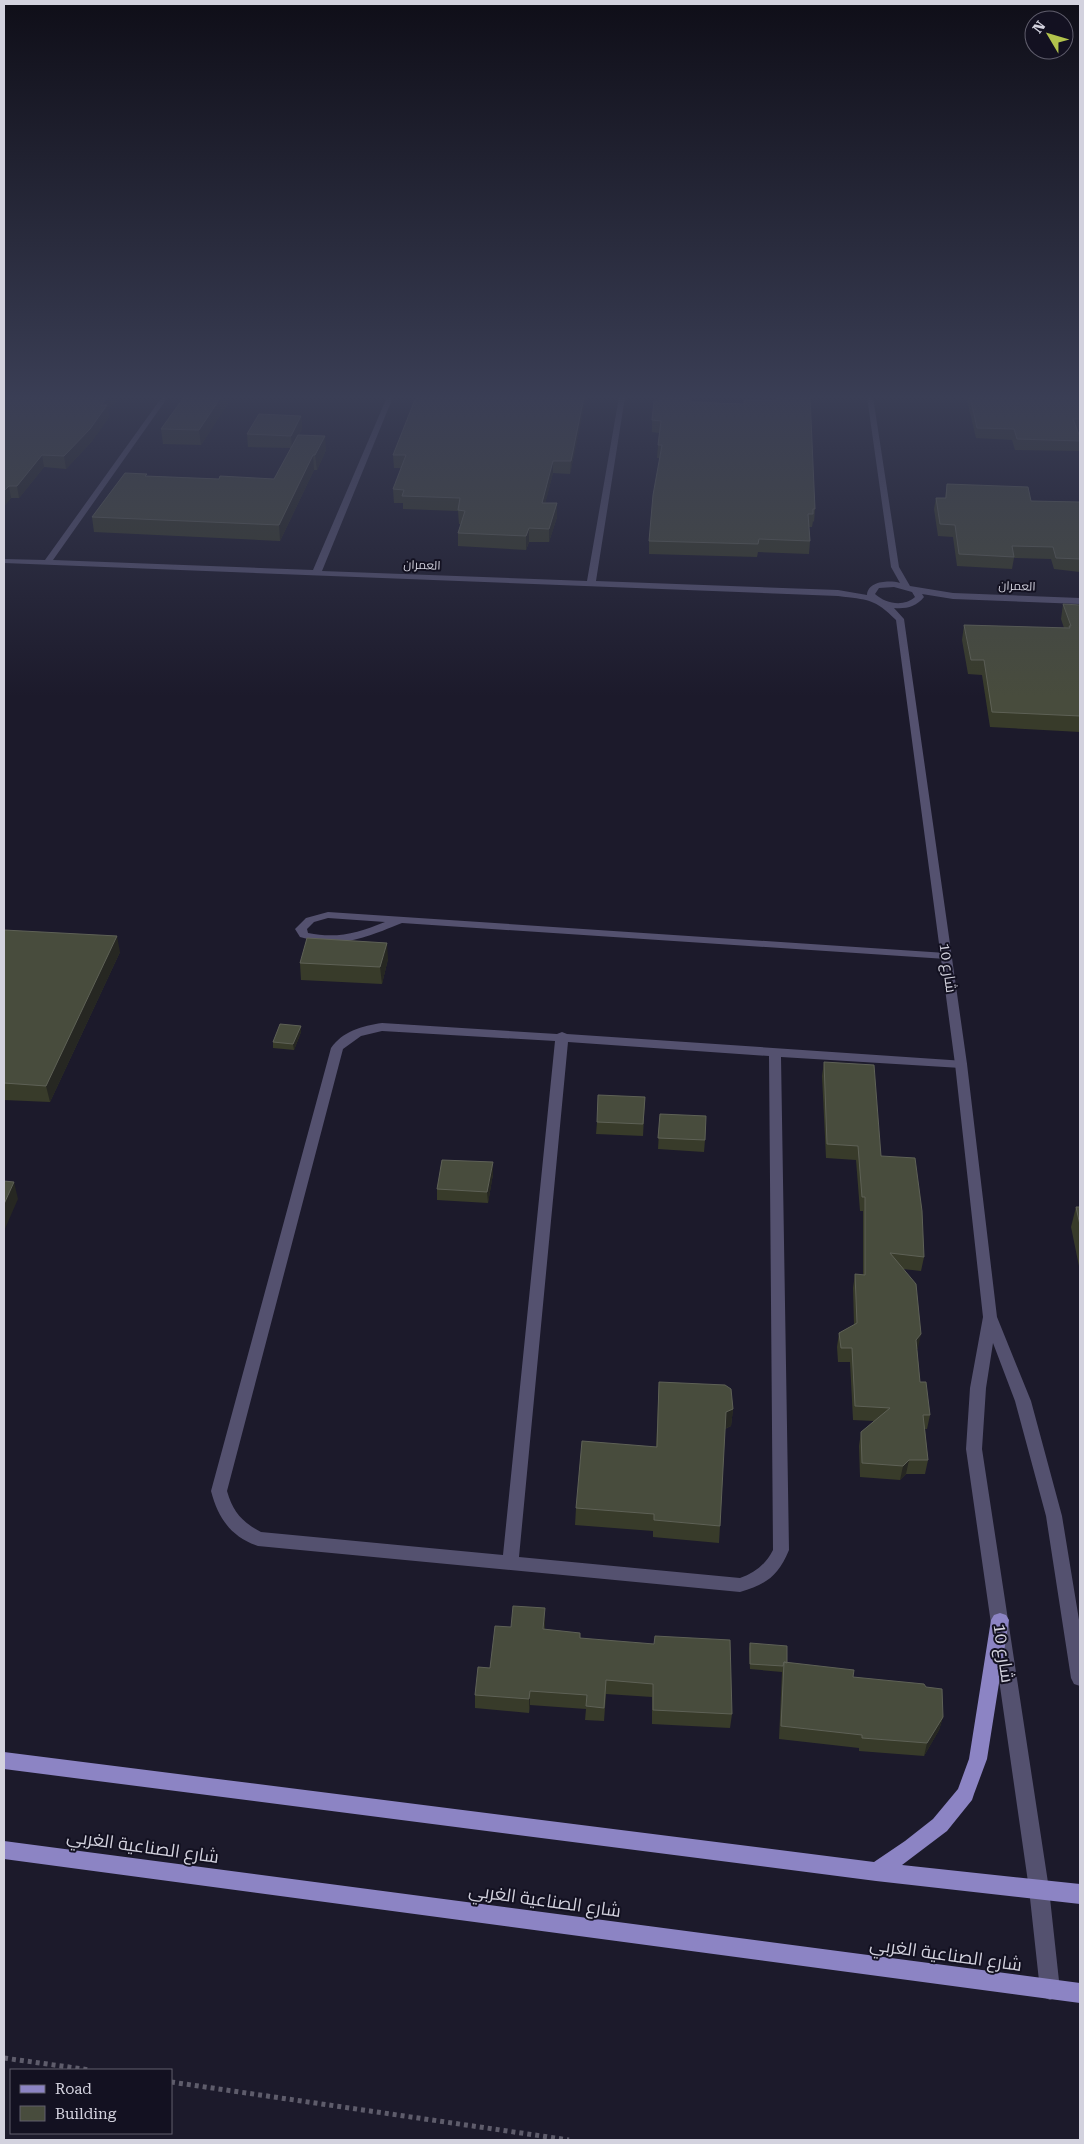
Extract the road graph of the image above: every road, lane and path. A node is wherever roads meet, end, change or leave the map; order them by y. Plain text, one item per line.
1 (94, 497) edge
2 (348, 497) edge
3 (605, 497) edge
4 (884, 497) edge
5 (4, 561) edge
6 (47, 563) junction
7 (894, 568) junction
8 (316, 574) junction
9 (591, 584) junction
10 (882, 585) junction
11 (906, 586) junction
12 (873, 588) junction
13 (915, 590) junction
14 (838, 593) junction
15 (953, 596) junction
16 (873, 598) junction
17 (918, 600) junction
18 (1080, 601) edge
19 (884, 603) junction
20 (909, 604) junction
21 (900, 619) junction
22 (400, 920) junction
23 (946, 956) junction
24 (562, 1036) junction
25 (775, 1054) junction
26 (961, 1064) junction
27 (990, 1317) junction
28 (510, 1563) junction
29 (1000, 1620) junction
30 (1080, 1678) edge
31 (4, 1761) edge
32 (4, 1850) edge
33 (876, 1872) junction
34 (1039, 1889) junction
35 (1080, 1894) edge
36 (1050, 1990) junction
37 (1080, 1993) edge
38 (4, 2058) edge
39 (83, 2069) edge
40 (172, 2082) edge
41 (569, 2140) edge

1 - 6 street
2 - 8 street
3 - 9 street
4 - 7 street
5 - 6 street, العمران
6 - 8 street, العمران
7 - 10 street
7 - 11 street
8 - 9 street, العمران
9 - 14 street, العمران
10 - 11 street
10 - 12 street, العمران
11 - 13 street, العمران
12 - 14 street, العمران
12 - 16 street
13 - 15 street, العمران
13 - 17 street
14 - 16 street, العمران
15 - 17 street, العمران
15 - 18 street, العمران
16 - 19 street, العمران
17 - 20 street, العمران
19 - 20 street
19 - 21 street
20 - 21 street
21 - 23 street, شارع 10
22 - 22 street
22 - 23 street
23 - 26 street, شارع 10
24 - 25 street
24 - 28 street
24 - 28 street
25 - 26 street
25 - 28 street
26 - 27 street, شارع 10
27 - 29 street, شارع 10
27 - 30 street, شارع 10
29 - 33 main road
29 - 34 street, شارع 10
31 - 33 main road
32 - 36 main road, شارع الصناعية الغربي
33 - 34 main road
34 - 35 main road
34 - 36 street, شارع 10
36 - 37 main road, شارع الصناعية الغربي
38 - 39 path
40 - 41 path

